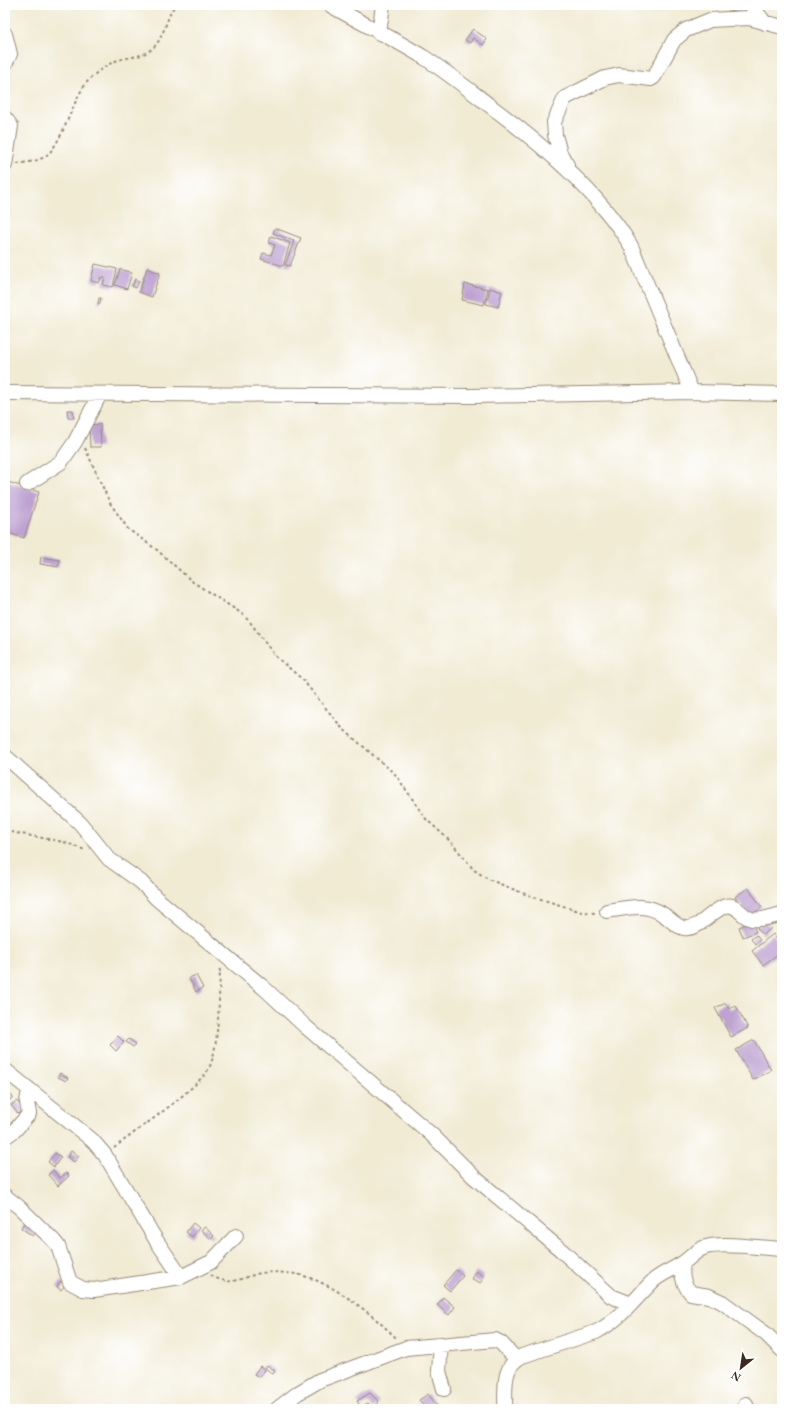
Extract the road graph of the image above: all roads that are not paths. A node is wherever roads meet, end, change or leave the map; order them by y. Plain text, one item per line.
1 (330, 5) edge
2 (383, 5) edge
3 (751, 5) edge
4 (765, 23) junction
5 (782, 28) edge
6 (380, 33) junction
7 (5, 34) edge
8 (5, 64) edge
9 (5, 118) edge
10 (10, 165) edge
11 (573, 174) junction
12 (692, 392) junction
13 (5, 393) edge
14 (100, 394) junction
15 (781, 397) edge
16 (27, 484) dead end
17 (5, 756) edge
18 (608, 911) road end
19 (782, 914) edge
20 (5, 1070) edge
21 (29, 1090) junction
22 (5, 1137) edge
23 (5, 1196) edge
24 (236, 1236) dead end
25 (782, 1249) edge
26 (683, 1263) junction
27 (181, 1277) junction
28 (631, 1304) junction
29 (441, 1344) junction
30 (782, 1350) edge
31 (516, 1359) junction
32 (444, 1389) dead end
33 (277, 1409) edge
34 (505, 1409) edge

1 - 6 street
2 - 6 street
3 - 4 street
4 - 5 street
4 - 11 street
6 - 11 street
7 - 8 street
9 - 10 street
11 - 12 street
12 - 14 street
12 - 15 street
13 - 14 street
14 - 16 street
17 - 28 street
18 - 19 street
20 - 21 street
21 - 22 street
21 - 27 street
23 - 27 street
24 - 27 street
25 - 26 street
26 - 28 street
26 - 30 street
28 - 31 street
29 - 31 street
29 - 32 street
29 - 33 street
31 - 34 street

